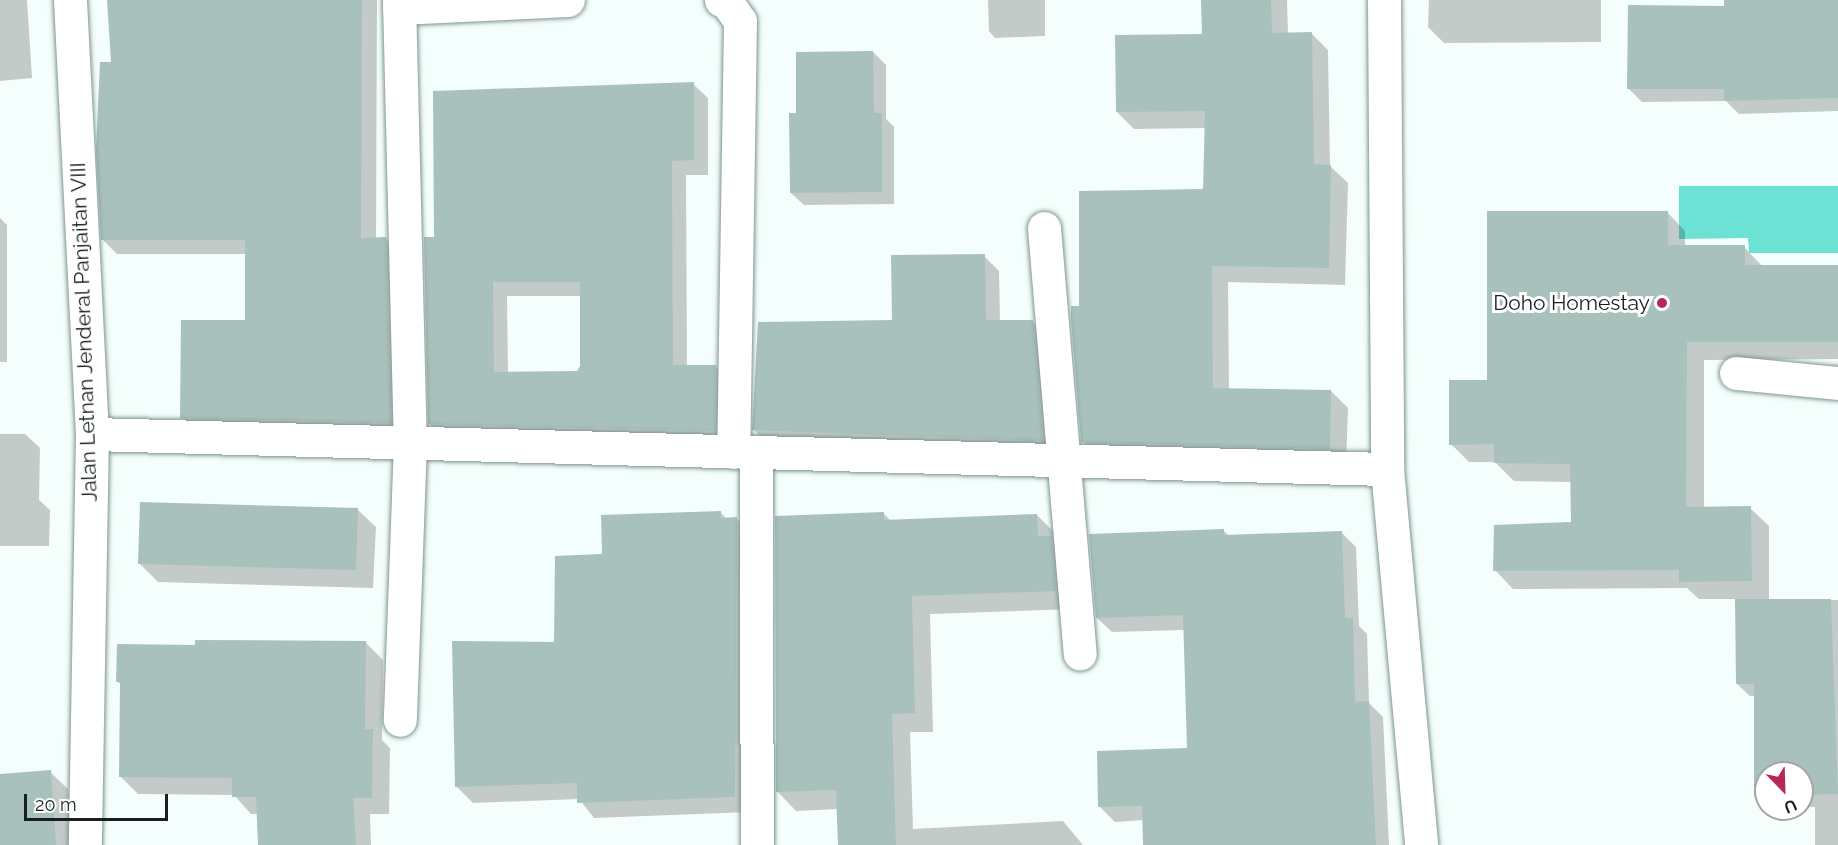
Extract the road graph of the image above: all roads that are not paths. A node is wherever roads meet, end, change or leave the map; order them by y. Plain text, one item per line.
1 (70, 0) edge
2 (568, 0) edge
3 (721, 0) edge
4 (1384, 0) edge
5 (399, 4) edge
6 (1044, 228) dead end
7 (1736, 373) dead end
8 (1838, 383) edge
9 (92, 434) junction
10 (410, 442) junction
11 (745, 453) junction
12 (1063, 460) junction
13 (1387, 468) junction
14 (1080, 653) dead end
15 (400, 720) dead end
16 (85, 845) edge
17 (757, 845) edge
18 (1421, 845) edge

1 - 9 street, Jalan Letnan Jenderal Panjaitan VIII
2 - 5 street
3 - 11 street
4 - 13 street
5 - 10 street
6 - 12 street
7 - 8 street
9 - 10 street
9 - 16 street, Jalan Letnan Jenderal Panjaitan VIII
10 - 11 street
10 - 15 street
11 - 12 street
11 - 17 street
12 - 13 street
12 - 14 street
13 - 18 street

